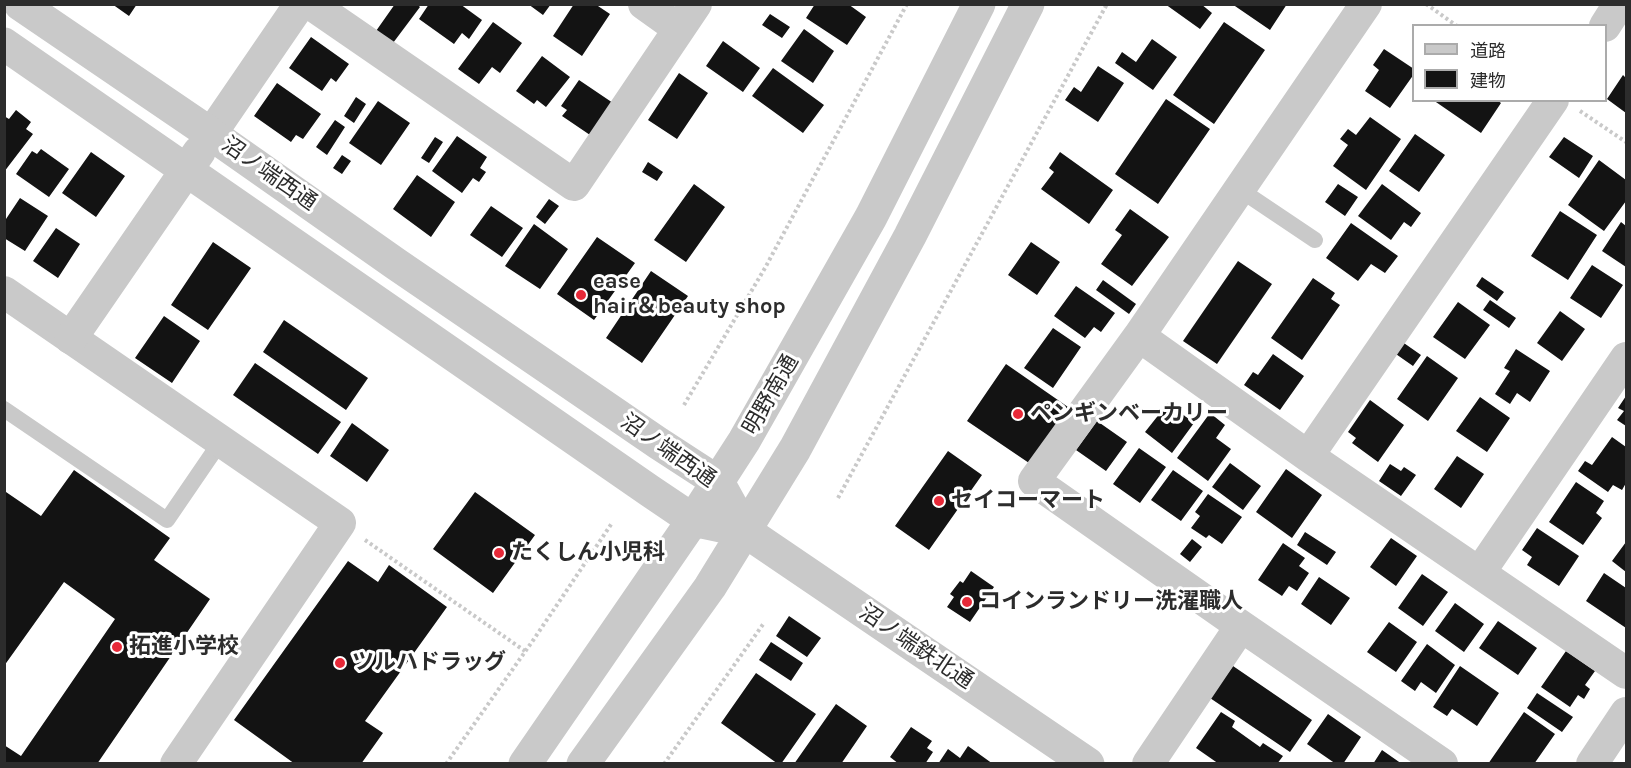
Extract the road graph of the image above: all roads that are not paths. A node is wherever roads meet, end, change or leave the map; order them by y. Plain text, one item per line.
1 (20, 4) edge
2 (300, 4) edge
3 (311, 4) edge
4 (644, 4) edge
5 (979, 4) edge
6 (1028, 4) edge
7 (1366, 4) edge
8 (1620, 4) edge
9 (688, 17) edge
10 (1606, 24) edge
11 (4, 44) edge
12 (1564, 104) edge
13 (212, 134) junction
14 (186, 170) junction
15 (1239, 189) junction
16 (1315, 240) dead end
17 (4, 292) edge
18 (1139, 336) junction
19 (71, 338) junction
20 (1626, 358) edge
21 (4, 409) edge
22 (221, 441) junction
23 (1308, 456) junction
24 (718, 482) junction
25 (693, 520) junction
26 (745, 531) junction
27 (1480, 572) junction
28 (1240, 626) junction
29 (1626, 673) edge
30 (1626, 713) edge
31 (176, 764) edge
32 (525, 764) edge
33 (583, 764) edge
34 (1088, 764) edge
35 (1148, 764) edge
36 (1442, 764) edge
37 (1592, 764) edge

1 - 13 street, 沼ノ端西通
2 - 13 street
3 - 9 street
4 - 9 street
5 - 24 street, 明野南通
6 - 26 street, 明野南通
7 - 15 street
8 - 10 street
11 - 14 street, 沼ノ端西通
12 - 23 street
13 - 14 street
13 - 24 street, 沼ノ端西通
14 - 19 street
14 - 25 street, 沼ノ端西通
15 - 16 lane
15 - 18 street
17 - 19 street
18 - 23 street
18 - 28 street
19 - 22 street
20 - 27 street
21 - 22 lane
22 - 31 street
23 - 27 street
24 - 25 street, 明野南通
24 - 26 street, 沼ノ端西通
25 - 26 street, 沼ノ端西通
25 - 32 street, 明野南通
26 - 33 street, 明野南通
26 - 34 street, 沼ノ端鉄北通
27 - 29 street
28 - 35 street
28 - 36 street
30 - 37 street

